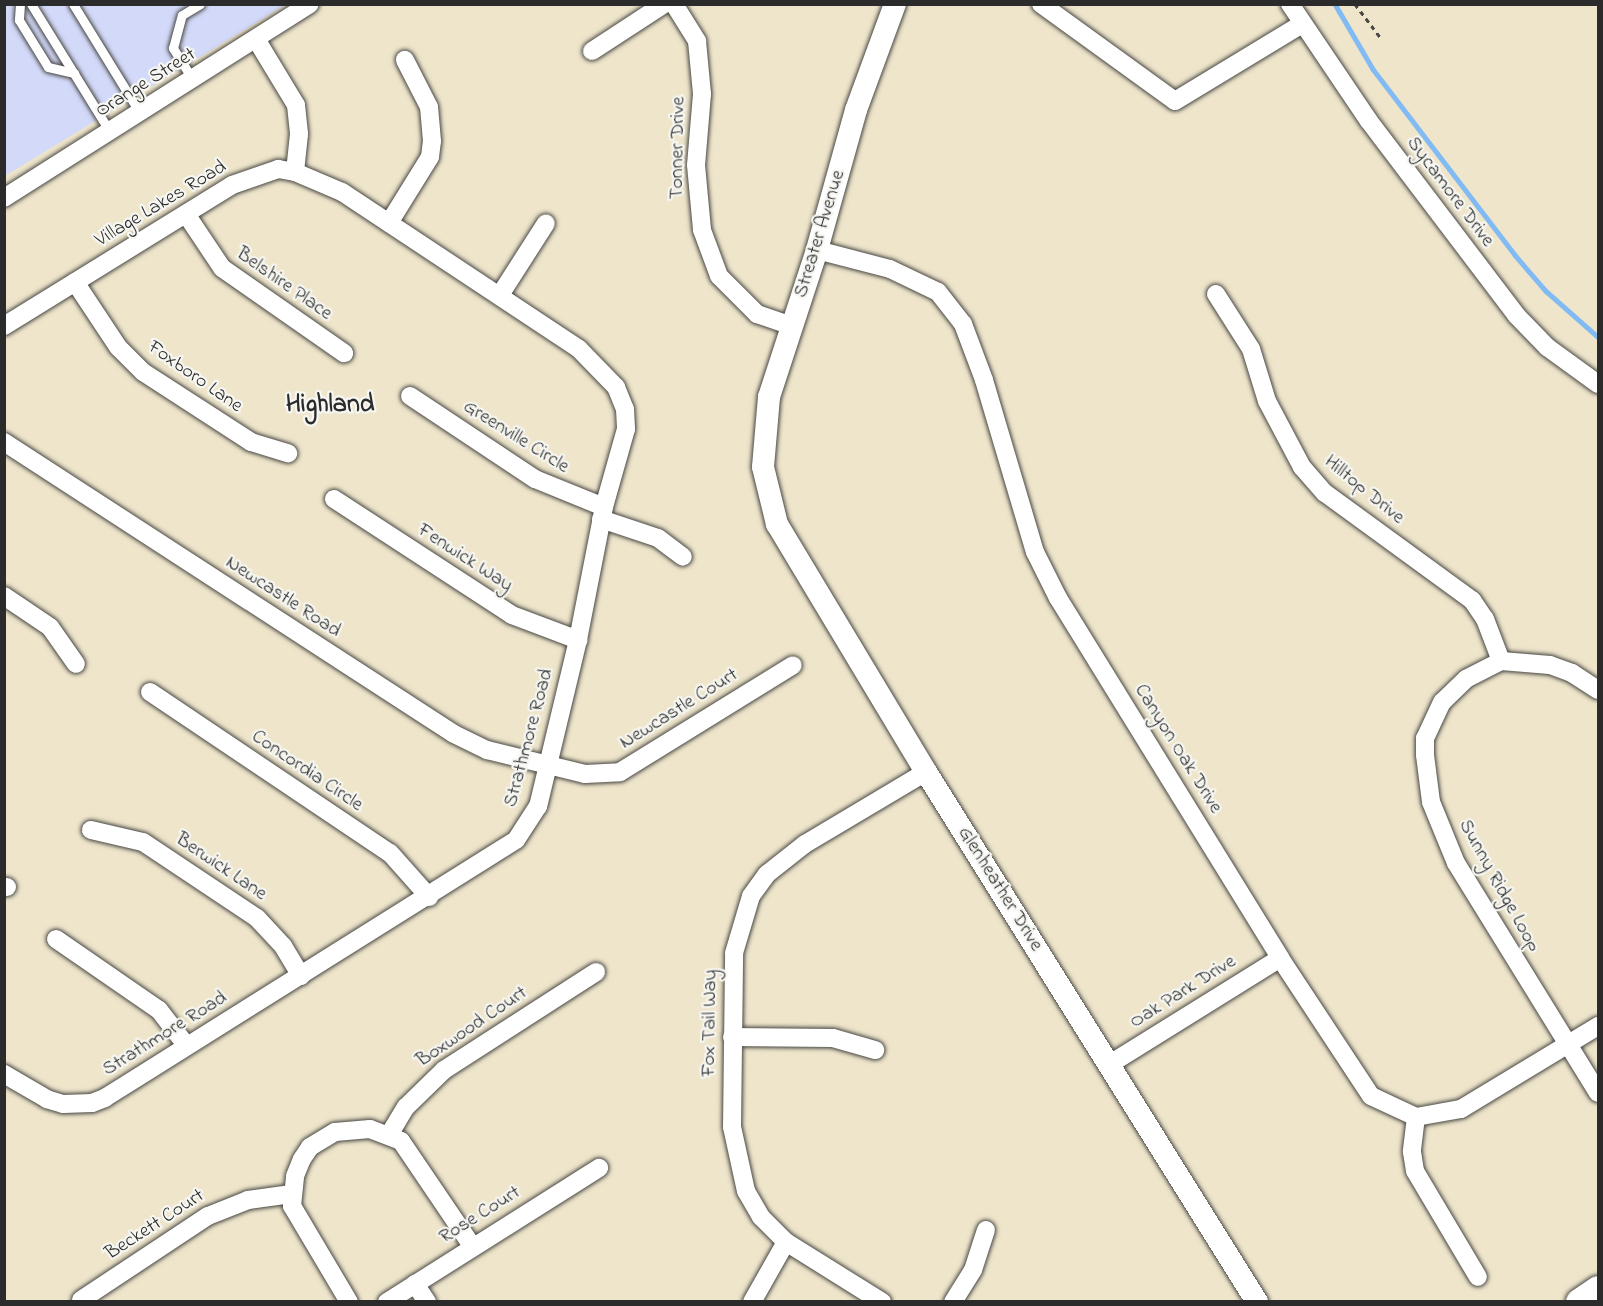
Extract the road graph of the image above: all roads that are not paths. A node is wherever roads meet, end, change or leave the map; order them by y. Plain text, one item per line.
1 (20, 4) edge
2 (31, 4) edge
3 (73, 4) edge
4 (200, 4) edge
5 (310, 4) edge
6 (663, 4) edge
7 (674, 4) edge
8 (895, 4) edge
9 (1041, 4) edge
10 (1290, 4) edge
11 (1302, 24) junction
12 (256, 39) junction
13 (592, 51) dead end
14 (405, 60) dead end
15 (74, 73) junction
16 (193, 80) junction
17 (140, 113) junction
18 (110, 132) junction
19 (295, 172) junction
20 (4, 198) edge
21 (186, 214) junction
22 (389, 223) junction
23 (546, 223) dead end
24 (817, 250) junction
25 (75, 282) junction
26 (1216, 294) dead end
27 (500, 295) junction
28 (4, 326) edge
29 (792, 326) junction
30 (344, 353) dead end
31 (1599, 384) edge
32 (410, 396) dead end
33 (4, 442) edge
34 (288, 453) dead end
35 (763, 467) joint
36 (334, 499) dead end
37 (602, 513) junction
38 (683, 557) dead end
39 (4, 596) edge
40 (578, 640) junction
41 (1501, 661) junction
42 (76, 664) dead end
43 (793, 665) dead end
44 (1599, 690) edge
45 (150, 692) dead end
46 (547, 766) junction
47 (926, 772) junction
48 (91, 830) dead end
49 (429, 897) junction
50 (56, 939) dead end
51 (1280, 958) junction
52 (596, 972) dead end
53 (302, 976) junction
54 (1599, 1026) edge
55 (732, 1037) junction
56 (186, 1045) junction
57 (1568, 1045) junction
58 (876, 1050) dead end
59 (1110, 1064) junction
60 (4, 1074) edge
61 (1599, 1093) edge
62 (1416, 1117) junction
63 (389, 1135) junction
64 (599, 1168) dead end
65 (292, 1194) junction
66 (986, 1230) dead end
67 (786, 1242) junction
68 (472, 1246) junction
69 (1478, 1277) dead end
70 (415, 1284) junction
71 (1599, 1289) edge
72 (81, 1300) dead end
73 (349, 1302) edge
74 (387, 1302) edge
75 (427, 1302) edge
76 (752, 1302) edge
77 (882, 1302) edge
78 (953, 1302) edge
79 (1257, 1302) edge
80 (1579, 1302) edge

1 - 15 lane
2 - 15 lane
3 - 17 lane
4 - 16 lane
5 - 12 street, Orange Street
6 - 13 street
7 - 29 street, Tonner Drive
8 - 24 street, Streater Avenue
9 - 11 street
10 - 11 street, Sycamore Drive
11 - 31 street, Sycamore Drive
12 - 16 street, Orange Street
12 - 19 street
14 - 22 street
15 - 18 lane
16 - 17 street, Orange Street
17 - 18 street, Orange Street
18 - 20 street, Orange Street
19 - 21 street, Village Lakes Road
19 - 22 street, Village Lakes Road
21 - 25 street, Village Lakes Road
21 - 30 street, Belshire Place
22 - 27 street, Village Lakes Road
23 - 27 street
24 - 29 street, Streater Avenue
24 - 51 street, Canyon Oak Drive
25 - 28 street, Village Lakes Road
25 - 34 street, Foxboro Lane
26 - 41 street, Hilltop Drive
27 - 37 street, Strathmore Road
29 - 35 street, Streater Avenue
32 - 37 street, Greenville Circle
33 - 46 street, Newcastle Road
35 - 47 street, Glenheather Drive
36 - 40 street, Fenwick Way
37 - 38 street, Greenville Circle
37 - 40 street, Strathmore Road
39 - 42 street
40 - 46 street, Strathmore Road
41 - 44 street
41 - 57 street, Sunny Ridge Loop
43 - 46 street, Newcastle Court
45 - 49 street, Concordia Circle
46 - 49 street, Strathmore Road
47 - 55 street, Fox Tail Way
47 - 59 street, Glenheather Drive
48 - 53 street, Berwick Lane
49 - 53 street, Strathmore Road
50 - 56 street
51 - 59 street, Oak Park Drive
51 - 62 street, Canyon Oak Drive
52 - 63 street, Boxwood Court
53 - 56 street, Strathmore Road
54 - 57 street
55 - 58 street
55 - 67 street, Fox Tail Way
56 - 60 street, Strathmore Road
57 - 61 street, Sunny Ridge Loop
57 - 62 street
59 - 79 street, Glenheather Drive
62 - 69 street
63 - 65 street
63 - 68 street
64 - 68 street, Rose Court
65 - 72 street, Beckett Court
65 - 73 street
66 - 78 street
67 - 76 street
67 - 77 street, Fox Tail Way
68 - 70 street, Rose Court
70 - 74 street, Rose Court
70 - 75 street
71 - 80 main road

